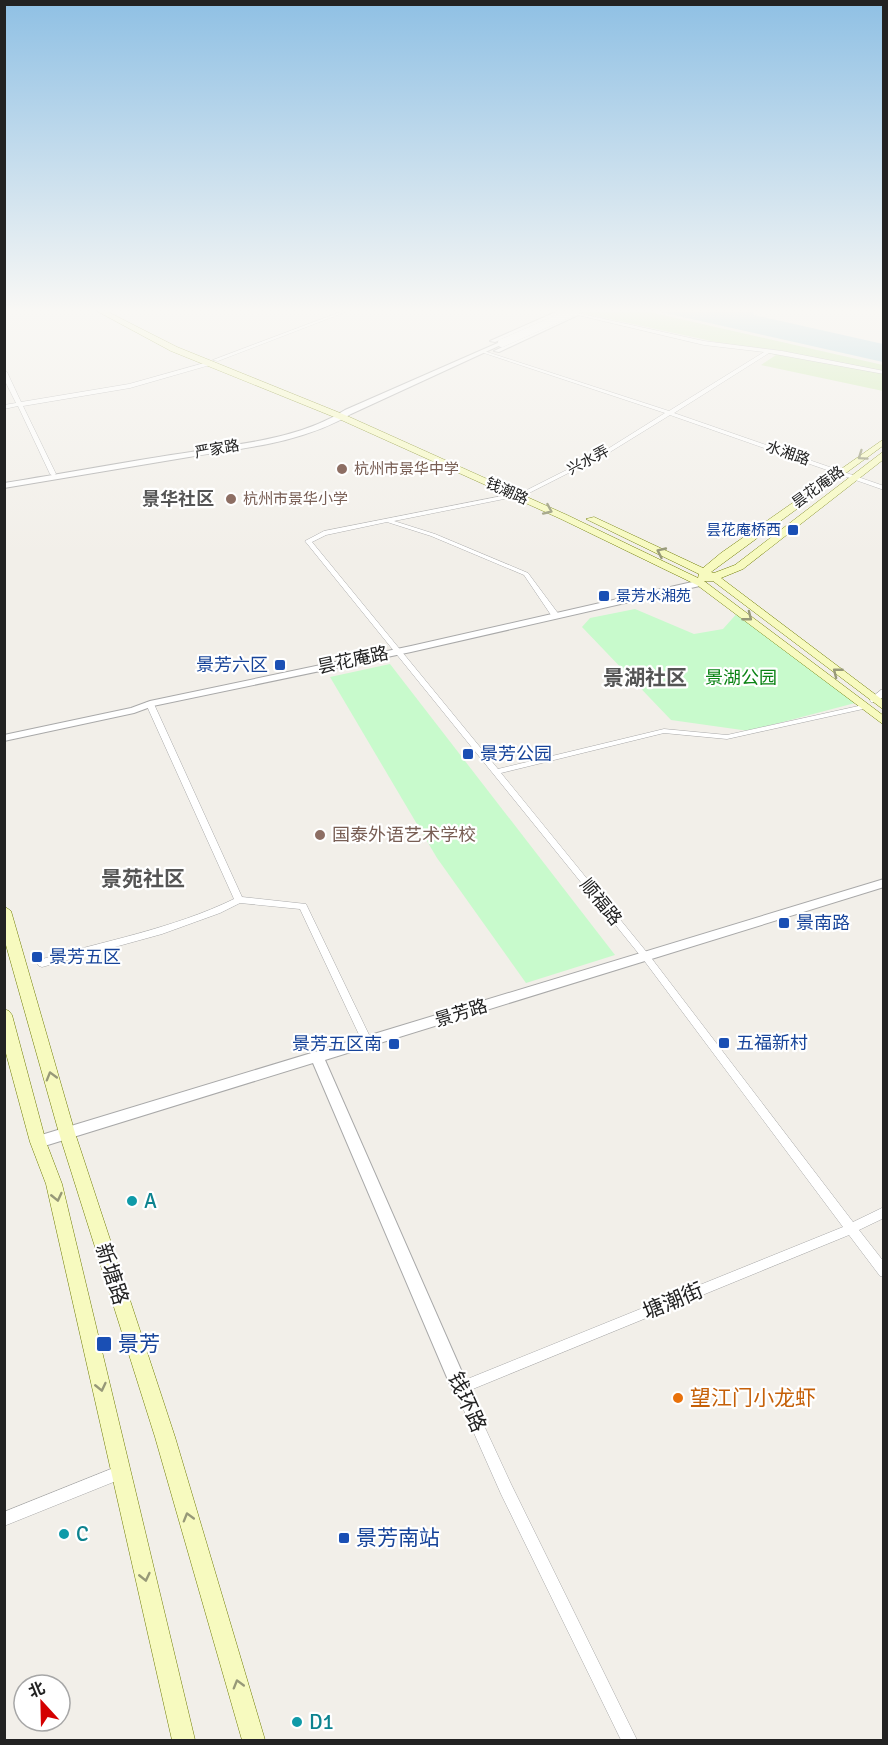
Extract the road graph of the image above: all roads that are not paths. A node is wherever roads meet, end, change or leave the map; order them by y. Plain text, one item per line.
1 (14, 392) edge
2 (91, 392) edge
3 (290, 392) edge
4 (387, 392) edge
5 (391, 392) edge
6 (608, 392) edge
7 (700, 392) edge
8 (20, 404) junction
9 (4, 407) edge
10 (667, 412) junction
11 (342, 413) junction
12 (884, 441) edge
13 (884, 454) edge
14 (840, 471) junction
15 (54, 474) junction
16 (853, 476) junction
17 (4, 484) edge
18 (884, 488) edge
19 (529, 490) junction
20 (517, 495) junction
21 (387, 521) junction
22 (707, 577) junction
23 (556, 616) junction
24 (395, 650) junction
25 (884, 692) edge
26 (874, 700) junction
27 (150, 704) junction
28 (863, 707) junction
29 (884, 707) edge
30 (884, 722) edge
31 (4, 738) edge
32 (495, 772) junction
33 (884, 883) edge
34 (239, 900) junction
35 (4, 911) edge
36 (646, 957) junction
37 (42, 963) dead end
38 (4, 1015) edge
39 (368, 1041) junction
40 (317, 1057) junction
41 (67, 1132) junction
42 (38, 1142) junction
43 (884, 1212) edge
44 (850, 1229) junction
45 (884, 1272) edge
46 (460, 1388) junction
47 (121, 1472) junction
48 (4, 1519) edge
49 (183, 1740) edge
50 (254, 1740) edge
51 (629, 1740) edge

1 - 8 street
2 - 8 street
3 - 11 main road, 钱潮路
4 - 11 street, 严家路
5 - 11 street, 严家路
6 - 10 street, 水湘路
7 - 10 street, 兴水弄
8 - 9 street
8 - 15 street
10 - 14 street, 水湘路
10 - 19 street, 兴水弄
11 - 15 street, 严家路
11 - 17 street, 严家路
11 - 19 main road, 钱潮路
11 - 20 main road, 钱潮路
12 -> 14 main road, 昙花庵路
13 - 16 main road, 昙花庵路
14 - 16 street, 水湘路
14 - 22 main road, 昙花庵路
15 - 17 street, 严家路
16 - 18 street, 水湘路
16 - 22 main road, 昙花庵路
22 -> 19 main road, 钱潮路
20 - 21 street
20 -> 22 main road, 钱潮路
21 - 23 street
21 - 24 street, 顺福路
22 - 23 street, 昙花庵路
26 -> 22 main road, 钱潮路
22 -> 28 main road, 钱潮路
23 - 24 street, 昙花庵路
24 - 27 street, 昙花庵路
24 - 32 street, 顺福路
25 - 26 street
26 - 29 main road, 钱潮路
27 - 31 street, 昙花庵路
27 - 34 street
28 - 30 main road, 钱潮路
28 - 32 street
32 - 36 street, 顺福路
33 - 36 street, 景芳路
34 - 37 street
34 - 39 street
41 -> 35 main road, 新塘路
36 - 39 street, 景芳路
36 - 44 street, 顺福路
38 - 42 main road, 新塘路
39 - 40 street, 景芳路
40 - 41 street, 景芳路
40 - 46 street, 钱环路
41 - 42 street, 景芳路
50 -> 41 main road, 新塘路
42 -> 47 main road, 新塘路
43 - 44 street, 塘潮街
44 - 45 street, 顺福路
44 - 46 street, 塘潮街
46 - 51 street, 钱环路
47 - 48 street
47 -> 49 main road, 新塘路

